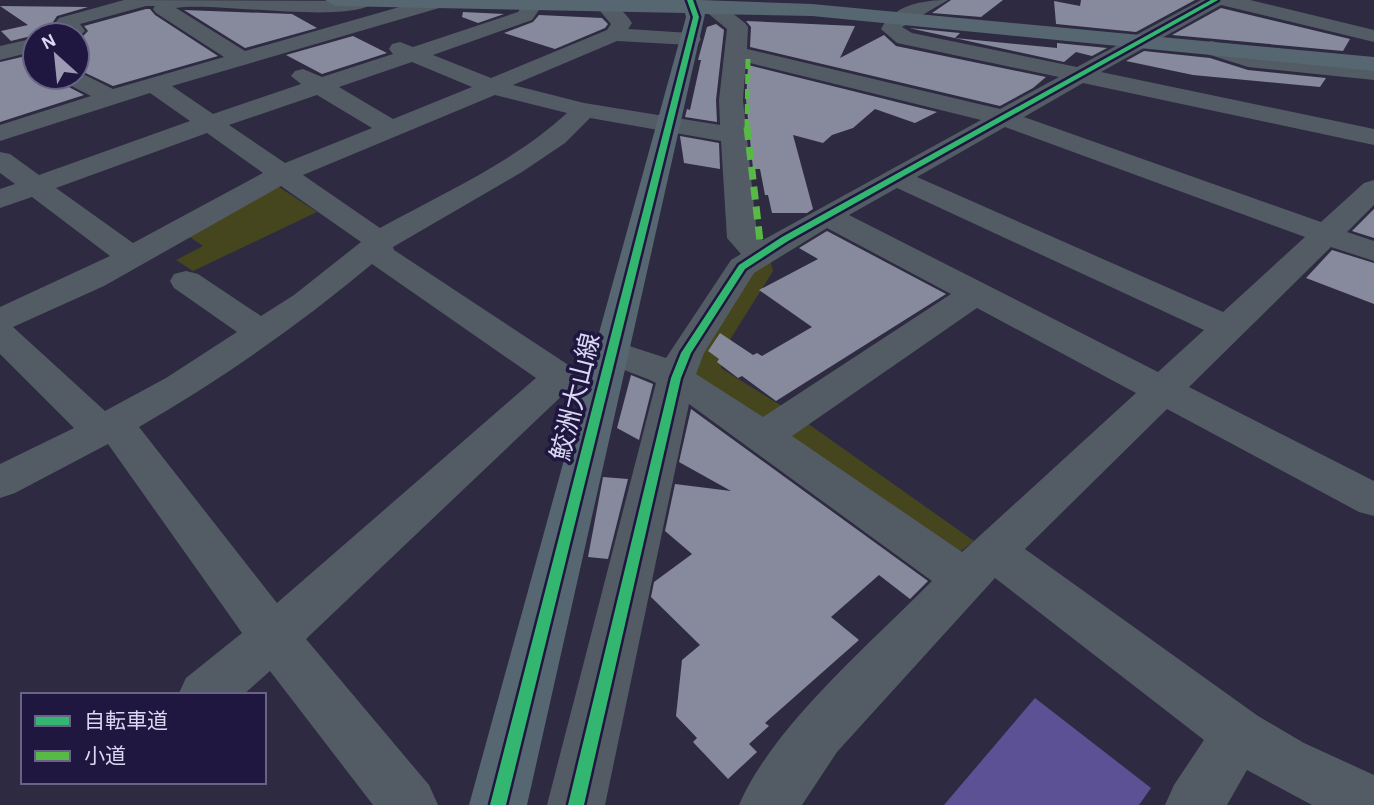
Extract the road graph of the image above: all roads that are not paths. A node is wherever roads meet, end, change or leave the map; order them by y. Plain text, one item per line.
1 (335, 0) edge
2 (761, 0) edge
3 (938, 0) edge
4 (1214, 0) edge
5 (1226, 0) edge
6 (137, 1) edge
7 (365, 1) edge
8 (170, 3) junction
9 (437, 3) edge
10 (523, 6) junction
11 (1333, 7) dead end
12 (620, 8) junction
13 (695, 13) edge
14 (908, 15) junction
15 (1311, 20) junction
16 (69, 21) edge
17 (349, 29) junction
18 (482, 29) junction
19 (614, 34) junction
20 (1147, 38) junction
21 (1211, 44) joint
22 (21, 48) edge
23 (0, 53) edge
24 (410, 54) junction
25 (741, 54) junction
26 (254, 55) junction
27 (1373, 57) edge
28 (0, 63) edge
29 (21, 64) edge
30 (1080, 76) junction
31 (153, 84) junction
32 (319, 85) junction
33 (492, 86) junction
34 (91, 87) edge
35 (111, 97) junction
36 (584, 110) junction
37 (1004, 118) junction
38 (209, 123) junction
39 (668, 125) junction
40 (391, 129) junction
41 (0, 133) edge
42 (734, 135) junction
43 (1374, 137) edge
44 (0, 160) edge
45 (282, 174) junction
46 (897, 178) junction
47 (36, 186) junction
48 (1374, 189) edge
49 (0, 199) edge
50 (827, 216) junction
51 (1325, 234) junction
52 (377, 246) junction
53 (760, 248) junction
54 (1374, 252) edge
55 (132, 257) junction
56 (186, 281) dead end
57 (976, 293) junction
58 (0, 320) edge
59 (1227, 327) junction
60 (262, 333) junction
61 (0, 334) edge
62 (591, 372) junction
63 (676, 378) junction
64 (1162, 390) junction
65 (108, 427) junction
66 (763, 436) junction
67 (0, 482) edge
68 (1374, 500) edge
69 (978, 565) junction
70 (274, 637) junction
71 (206, 693) edge
72 (1239, 734) junction
73 (399, 801) edge
74 (498, 805) edge
75 (576, 805) edge
76 (768, 805) edge
77 (1194, 805) edge
78 (1374, 805) edge

1 - 7 main road
2 - 14 main road
3 - 14 street
4 - 20 street
5 - 15 street
6 - 8 street
6 - 16 street
7 - 8 street
7 - 9 main road
8 - 26 street
9 - 10 main road
9 - 17 street
9 - 18 street
10 - 12 main road
10 - 18 street
11 - 15 street
12 - 13 main road
12 - 19 street
13 - 14 main road
13 - 19 street
13 - 25 street
13 - 39 main road, 鮫洲大山線
14 - 20 main road
14 - 30 street
15 - 27 street
17 - 24 street
17 - 26 street
18 - 24 street
19 - 33 street
20 - 21 main road
20 - 30 street
21 - 27 street
22 - 23 street
24 - 32 street
24 - 33 street
25 - 37 street
25 - 42 street
25 - 53 street
26 - 31 street
26 - 32 street
28 - 29 street
30 - 37 street
30 - 43 street
31 - 35 street
31 - 38 street
32 - 38 street
32 - 40 street
33 - 36 street
33 - 40 street
34 - 35 street
35 - 41 street
36 - 39 street
36 - 52 street
37 - 46 street
37 - 51 street
38 - 45 street
38 - 47 street
39 - 42 street
39 - 62 main road, 鮫洲大山線
40 - 45 street
42 - 53 street
44 - 47 street
45 - 52 street
45 - 55 street
46 - 50 street
46 - 59 street
47 - 49 street
47 - 55 street
48 - 51 street
50 - 53 street
50 - 57 street
51 - 54 street
51 - 59 street
52 - 60 street
52 - 62 street
53 - 63 street
55 - 58 street
56 - 60 street
57 - 64 street
57 - 66 street
59 - 64 street
60 - 65 street
61 - 65 street
62 - 63 street
62 - 70 street
62 - 74 main road, 鮫洲大山線
63 - 66 street
63 - 75 street
64 - 68 street
64 - 69 street
65 - 67 street
65 - 70 street
66 - 69 street
69 - 72 street
69 - 76 street
70 - 71 street
70 - 73 street
72 - 77 street
72 - 78 street

